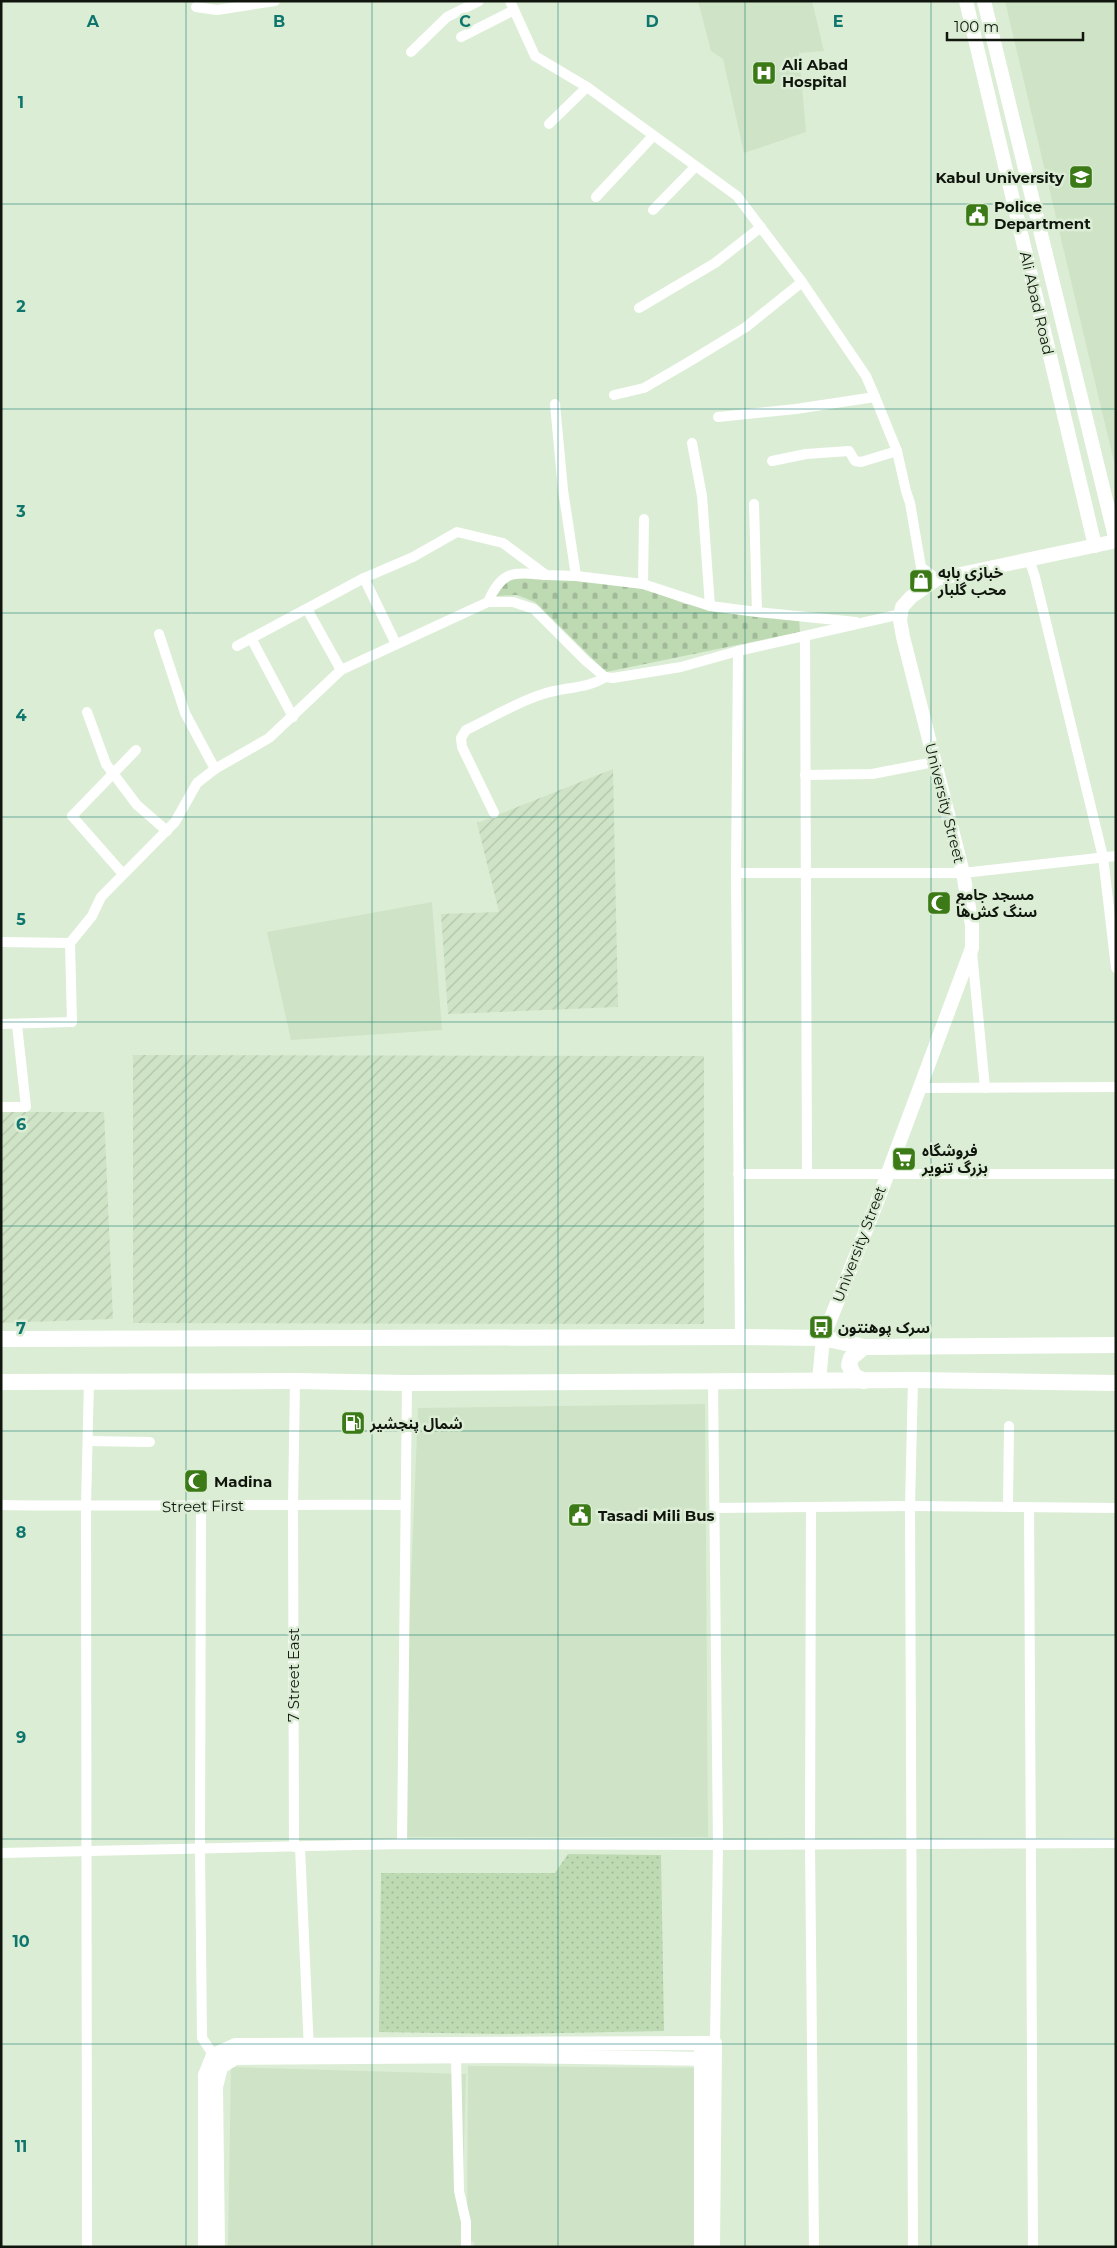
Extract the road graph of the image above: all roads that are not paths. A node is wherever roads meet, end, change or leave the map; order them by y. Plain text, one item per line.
1 (275, 1) edge
2 (479, 1) edge
3 (966, 1) edge
4 (984, 1) edge
5 (512, 6) edge
6 (196, 7) dead end
7 (462, 37) dead end
8 (411, 52) dead end
9 (587, 87) junction
10 (549, 124) dead end
11 (654, 136) junction
12 (695, 167) junction
13 (596, 197) dead end
14 (1033, 205) junction
15 (1015, 209) junction
16 (652, 210) dead end
17 (761, 227) junction
18 (802, 282) junction
19 (639, 308) dead end
20 (614, 395) dead end
21 (876, 397) junction
22 (555, 404) dead end
23 (718, 417) dead end
24 (692, 443) dead end
25 (898, 451) junction
26 (772, 461) dead end
27 (754, 504) dead end
28 (644, 519) dead end
29 (1116, 541) edge
30 (1095, 546) junction
31 (1029, 559) junction
32 (546, 575) junction
33 (576, 576) junction
34 (364, 578) junction
35 (937, 580) junction
36 (643, 584) junction
37 (488, 602) junction
38 (710, 606) junction
39 (307, 609) junction
40 (757, 612) junction
41 (901, 614) junction
42 (865, 623) junction
43 (160, 634) dead end
44 (805, 637) junction
45 (251, 638) junction
46 (396, 644) junction
47 (237, 646) dead end
48 (738, 651) junction
49 (340, 670) junction
50 (605, 677) junction
51 (87, 712) dead end
52 (293, 717) junction
53 (136, 750) dead end
54 (934, 762) junction
55 (215, 769) junction
56 (114, 775) junction
57 (805, 775) junction
58 (494, 813) dead end
59 (166, 831) junction
60 (1116, 856) edge
61 (1103, 857) junction
62 (736, 873) junction
63 (807, 873) junction
64 (963, 873) junction
65 (123, 874) junction
66 (1, 942) edge
67 (70, 943) junction
68 (972, 948) junction
69 (1116, 968) edge
70 (1, 1024) edge
71 (17, 1025) junction
72 (1116, 1087) edge
73 (920, 1088) junction
74 (985, 1088) junction
75 (1, 1107) edge
76 (807, 1173) junction
77 (886, 1173) junction
78 (738, 1174) junction
79 (1116, 1174) edge
80 (740, 1337) junction
81 (823, 1338) junction
82 (1, 1339) edge
83 (1116, 1345) edge
84 (864, 1347) junction
85 (913, 1380) junction
86 (89, 1381) junction
87 (295, 1381) junction
88 (819, 1381) junction
89 (864, 1381) junction
90 (1, 1382) edge
91 (713, 1382) junction
92 (407, 1383) junction
93 (1116, 1383) edge
94 (1009, 1426) dead end
95 (88, 1441) junction
96 (150, 1442) dead end
97 (293, 1504) junction
98 (1, 1505) edge
99 (405, 1505) junction
100 (86, 1506) junction
101 (910, 1506) junction
102 (201, 1507) junction
103 (811, 1507) junction
104 (1008, 1507) junction
105 (1029, 1507) junction
106 (715, 1508) junction
107 (1116, 1508) edge
108 (1116, 1843) edge
109 (402, 1844) junction
110 (810, 1844) junction
111 (911, 1844) junction
112 (1031, 1844) junction
113 (718, 1845) junction
114 (297, 1847) junction
115 (200, 1850) junction
116 (85, 1852) junction
117 (1, 1853) edge
118 (708, 2044) junction
119 (309, 2052) junction
120 (213, 2055) junction
121 (456, 2056) junction
122 (708, 2059) junction
123 (222, 2067) junction
124 (707, 2208) junction
125 (87, 2247) edge
126 (205, 2247) edge
127 (218, 2247) edge
128 (466, 2247) edge
129 (701, 2247) edge
130 (713, 2247) edge
131 (814, 2247) edge
132 (913, 2247) edge
133 (1033, 2247) edge

1 - 6 street
2 - 8 street
3 - 15 street, Ali Abad Road
4 - 14 street, Ali Abad Road
5 - 7 street
5 - 9 street
9 - 10 street
9 - 11 street
11 - 12 street
11 - 13 street
12 - 16 street
12 - 17 street
14 - 15 street
14 - 29 street, Ali Abad Road
15 - 30 street, Ali Abad Road
17 - 18 street
17 - 19 street
18 - 20 street
18 - 21 street
21 - 23 street
21 - 25 street
22 - 33 street
24 - 38 street
25 - 26 street
25 - 35 street
27 - 40 street
28 - 36 street
29 - 30 street
30 - 31 street
31 - 35 street
31 - 61 street
32 - 33 street
32 - 34 street
32 - 37 street
33 - 36 street
34 - 39 street
34 - 46 street
35 - 41 street
36 - 38 street
37 - 46 street
37 - 50 street
38 - 40 street
39 - 45 street
39 - 49 street
40 - 42 street
41 - 42 street
41 - 54 street, University Street
42 - 44 street
43 - 55 street
44 - 48 street
44 - 57 street
45 - 47 street
45 - 52 street
46 - 49 street
48 - 50 street
48 - 62 street
49 - 52 street
50 - 58 street
51 - 56 street
52 - 55 street
53 - 56 street
54 - 57 street
54 - 64 street, University Street
55 - 59 street
56 - 59 street
56 - 65 street
57 - 63 street
59 - 65 street
60 - 61 street
61 - 64 street
61 - 69 street
62 - 63 street
62 - 78 street
63 - 64 street
63 - 76 street
64 - 68 street, University Street
65 - 67 street
66 - 67 street
67 - 71 street
68 - 73 street, University Street
68 - 74 street
70 - 71 street
71 - 75 street
72 - 74 street
73 - 74 street
73 - 77 street, University Street
76 - 77 street
76 - 78 street
77 - 79 street
77 - 81 street, University Street
78 - 80 street
80 - 81 main road
80 - 82 main road
81 - 84 main road
81 - 88 street, University Street
83 - 84 main road
84 - 89 main road
85 - 89 main road
85 - 93 main road
85 - 101 street
86 - 87 main road
86 - 90 main road
86 - 95 street
87 - 92 main road
87 - 97 street, 7 Street East
88 - 89 main road
88 - 91 main road
91 - 92 main road
91 - 106 street
92 - 99 street
94 - 104 street
95 - 96 street
95 - 100 street
97 - 99 street, Street First
97 - 102 street, Street First
97 - 114 street, 7 Street East
98 - 100 street, Street First
99 - 109 street
100 - 102 street, Street First
100 - 116 street
101 - 103 street
101 - 104 street
101 - 111 street
102 - 115 street
103 - 106 street
103 - 110 street
104 - 105 street
105 - 107 street
105 - 112 street
106 - 113 street
108 - 112 street
109 - 113 street
109 - 114 street
110 - 111 street
110 - 113 street
110 - 131 street
111 - 112 street
111 - 132 street
112 - 133 street
113 - 118 street
114 - 115 street
114 - 119 street, 7 Street East
115 - 116 street
115 - 120 street
116 - 117 street
116 - 125 street
118 - 119 street
118 - 122 street
119 - 120 street
119 - 121 street
119 - 123 street
120 - 123 street
120 - 126 street
121 - 122 street
121 - 128 street
122 - 124 street
123 - 127 street
124 - 129 street
124 - 130 street

